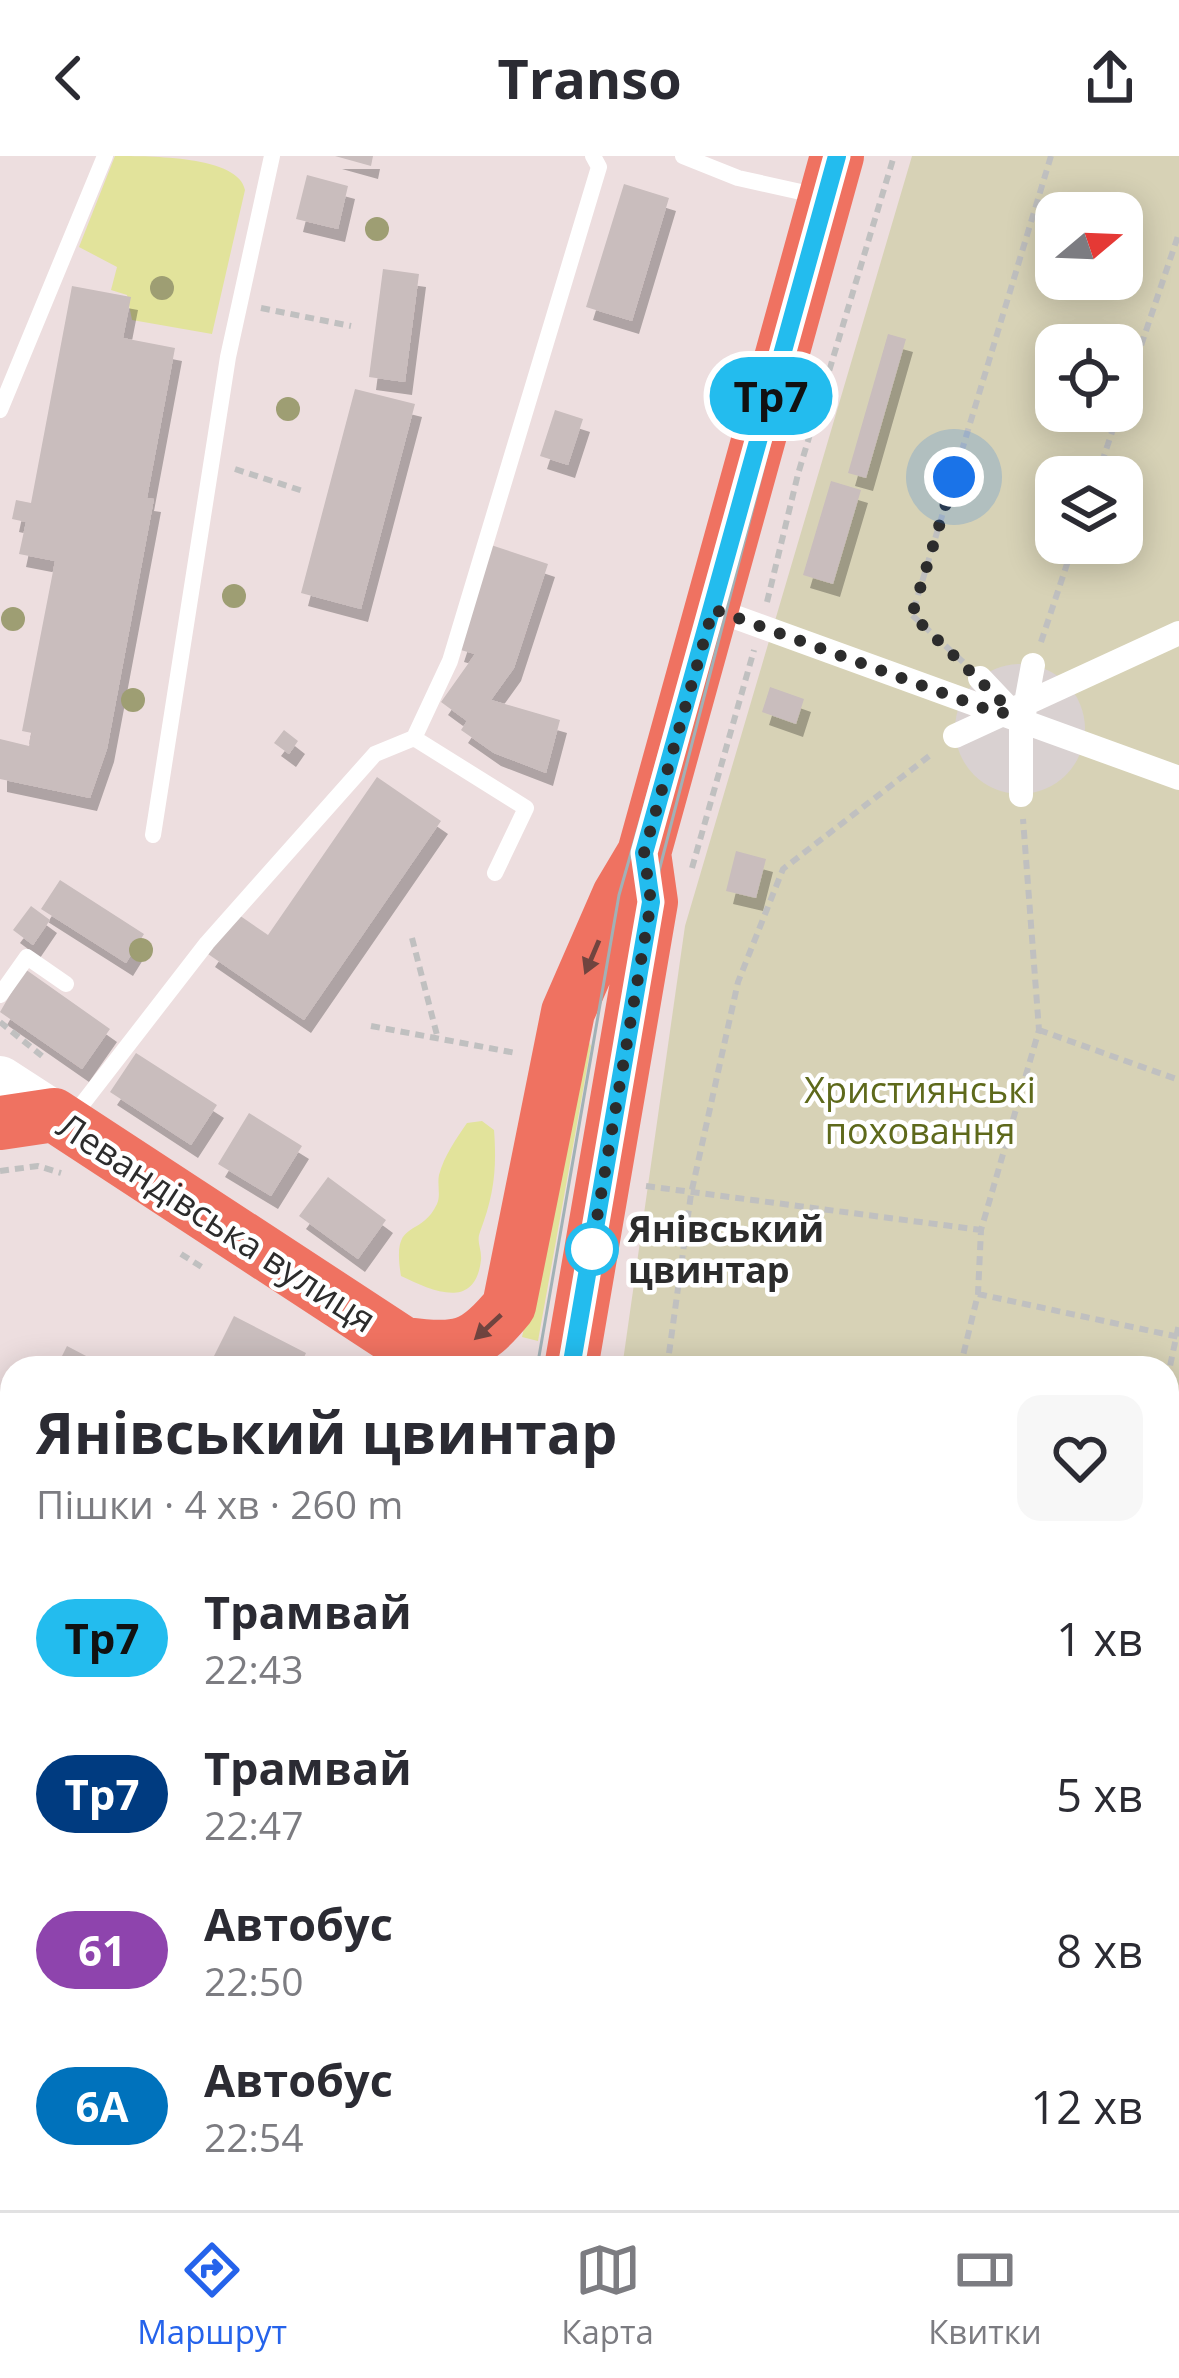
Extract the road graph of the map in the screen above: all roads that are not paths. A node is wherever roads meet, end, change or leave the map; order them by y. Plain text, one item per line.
1 (105, 156) edge
2 (592, 156) edge
3 (683, 156) edge
4 (266, 158) edge
5 (831, 177) edge
6 (0, 410) edge
7 (713, 609) junction
8 (1179, 633) edge
9 (1033, 665) road end
10 (980, 678) road end
11 (1014, 712) junction
12 (955, 736) road end
13 (414, 738) junction
14 (1179, 778) edge
15 (1021, 795) road end
16 (153, 835) dead end
17 (644, 853) junction
18 (495, 873) dead end
19 (66, 983) dead end
20 (0, 995) edge
21 (0, 1080) edge
22 (60, 1119) junction
23 (0, 1123) edge
24 (417, 1356) edge
25 (573, 1356) edge

1 - 6 lane
2 - 13 lane
3 - 5 lane
4 - 16 lane
5 - 7 main road
7 - 11 street
7 - 17 main road
8 - 11 street
9 - 11 street
10 - 11 street
11 - 12 street
11 - 14 street
11 - 15 street
13 - 18 lane
13 - 22 lane
17 -> 24 main road
17 - 25 main road
19 - 20 lane
21 - 22 main road, Левандівська вулиця
22 - 23 main road
22 - 24 main road, Левандівська вулиця

